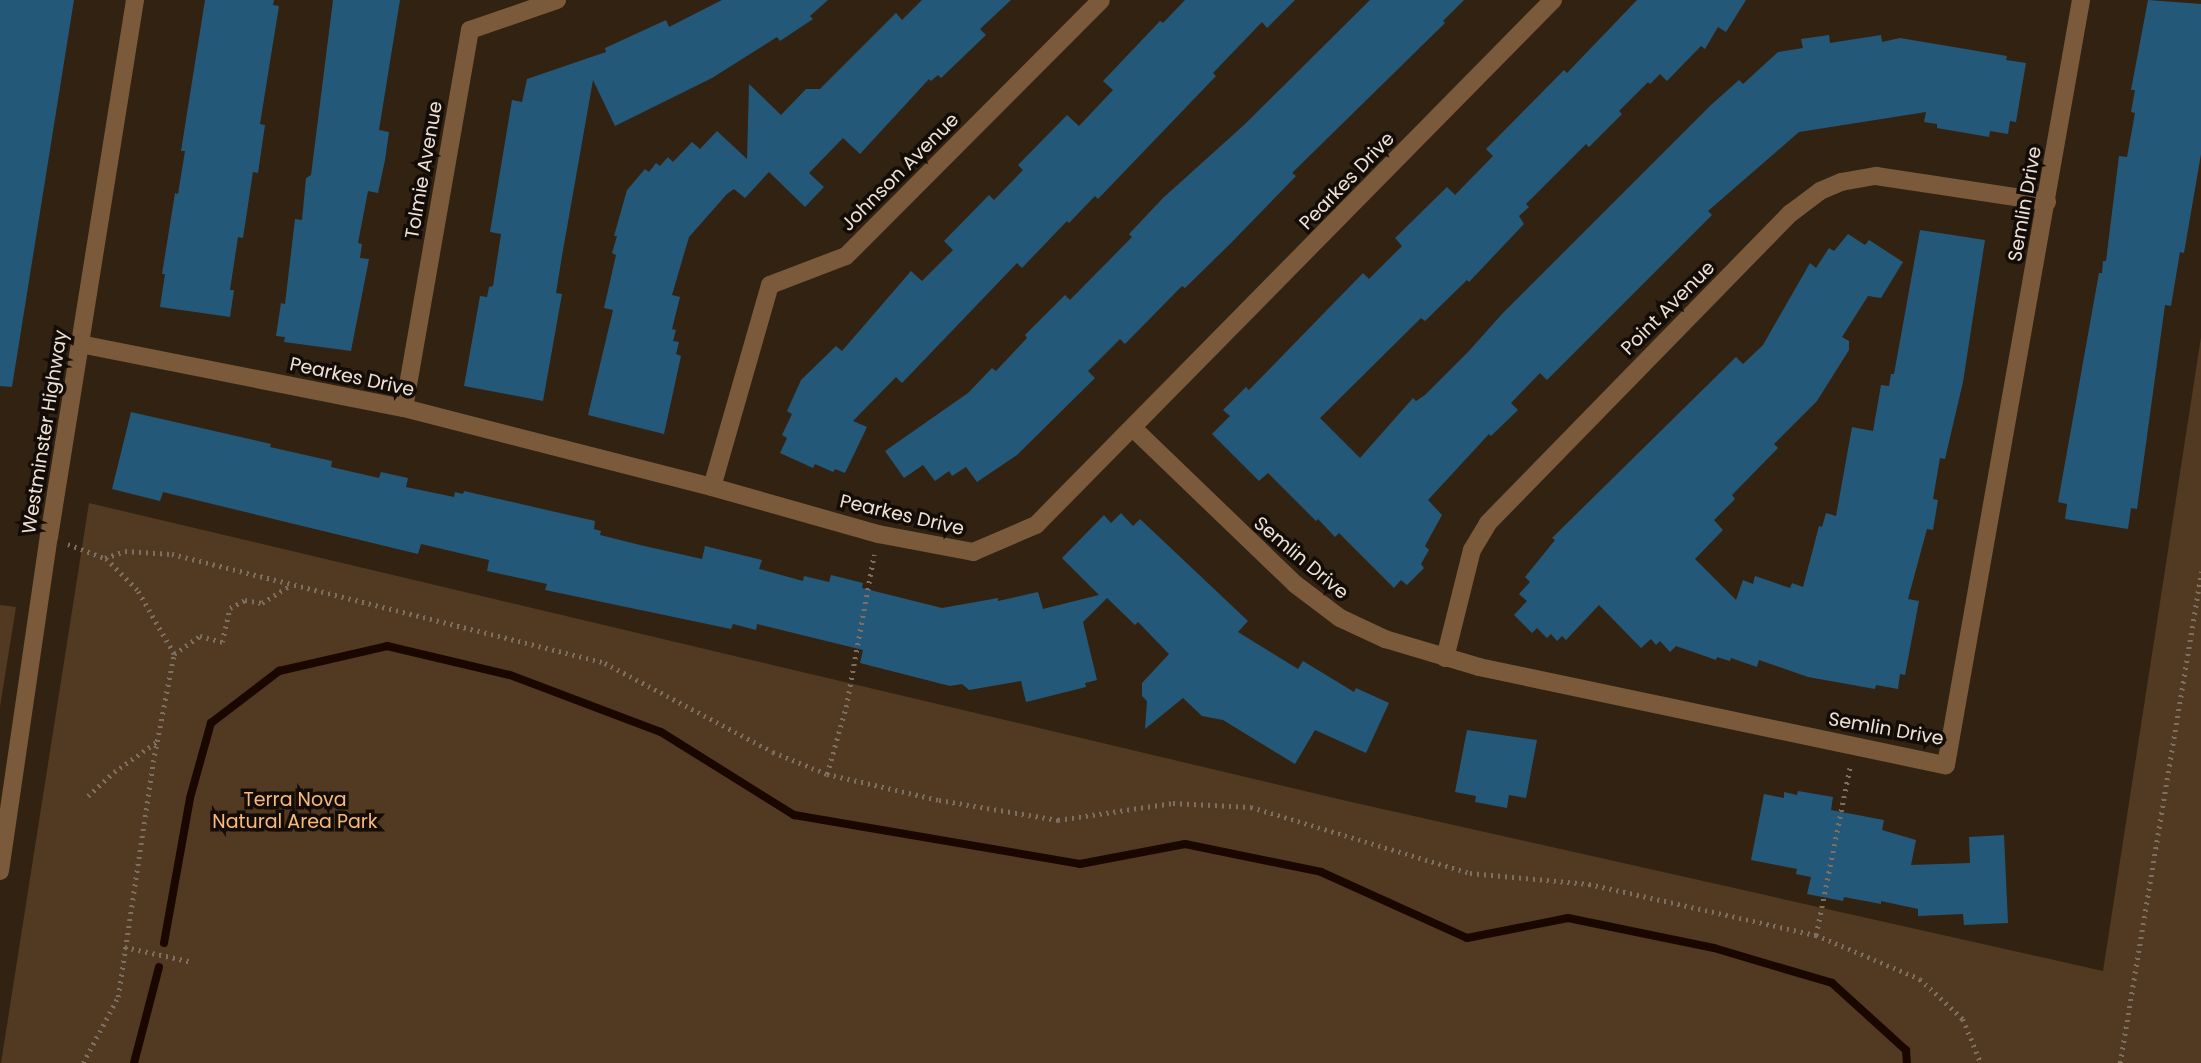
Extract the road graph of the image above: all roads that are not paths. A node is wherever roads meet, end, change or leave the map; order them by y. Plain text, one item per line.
1 (135, 0) edge
2 (557, 0) edge
3 (1101, 0) edge
4 (1553, 0) edge
5 (2081, 0) edge
6 (2047, 202) junction
7 (80, 344) junction
8 (404, 408) junction
9 (1134, 429) junction
10 (712, 487) junction
11 (1446, 658) junction
12 (0, 871) edge

1 - 7 street, Westminster Highway
2 - 8 street, Tolmie Avenue
3 - 10 street, Johnson Avenue
4 - 9 street, Pearkes Drive
5 - 6 street, Semlin Drive
6 - 11 street, Point Avenue
6 - 11 street, Semlin Drive
7 - 8 street, Pearkes Drive
7 - 12 street, Westminster Highway
8 - 10 street, Pearkes Drive
9 - 10 street, Pearkes Drive
9 - 11 street, Semlin Drive

